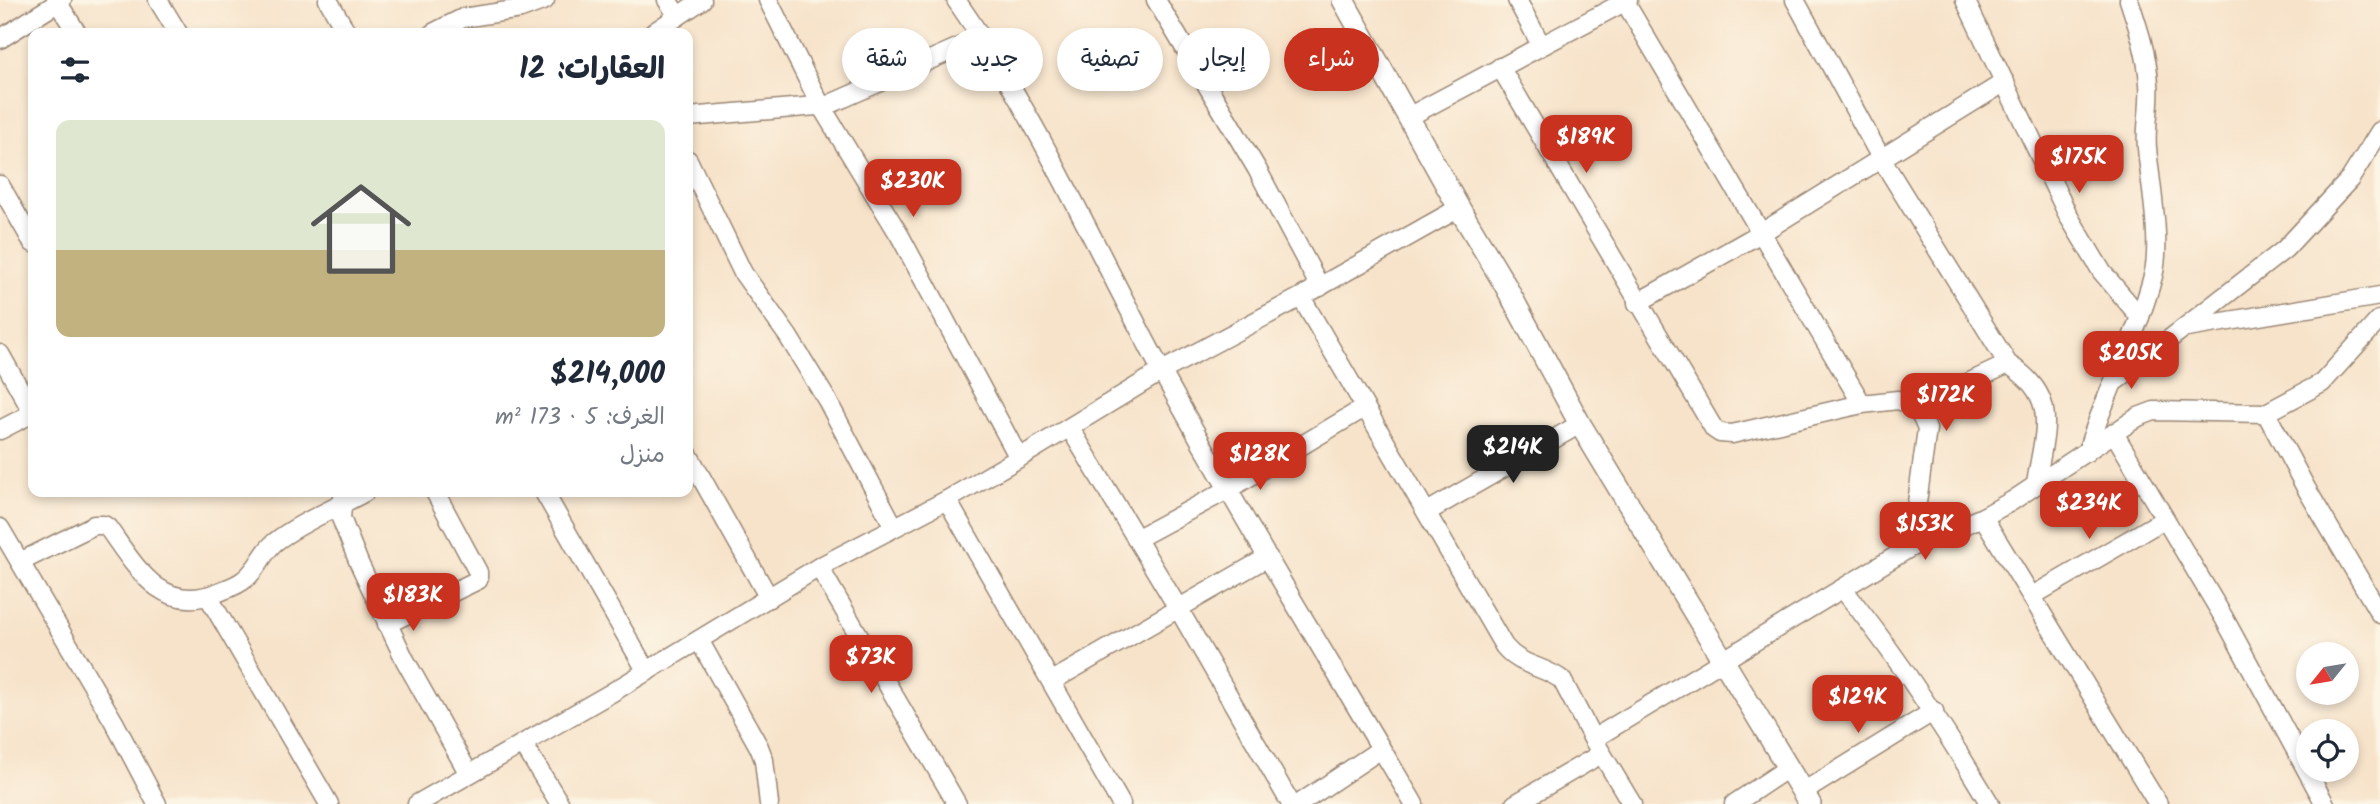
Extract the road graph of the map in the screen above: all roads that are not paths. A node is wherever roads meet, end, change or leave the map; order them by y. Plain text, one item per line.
1 (158, 0) edge
2 (328, 0) edge
3 (545, 0) edge
4 (667, 0) edge
5 (702, 0) edge
6 (768, 0) edge
7 (957, 0) edge
8 (1156, 0) edge
9 (1343, 0) edge
10 (1517, 0) edge
11 (1795, 0) edge
12 (1965, 0) edge
13 (2129, 0) edge
14 (59, 1) edge
15 (1626, 1) edge
16 (505, 6) edge
17 (678, 16) junction
18 (74, 28) edge
19 (175, 28) edge
20 (344, 28) edge
21 (443, 28) edge
22 (660, 28) edge
23 (976, 28) edge
24 (0, 39) edge
25 (1541, 45) junction
26 (946, 52) edge
27 (1500, 67) junction
28 (2005, 82) junction
29 (1014, 91) edge
30 (821, 106) junction
31 (693, 117) edge
32 (1408, 117) junction
33 (2380, 131) edge
34 (1881, 158) junction
35 (693, 170) edge
36 (0, 185) edge
37 (1459, 208) junction
38 (1761, 233) junction
39 (28, 234) edge
40 (1320, 287) junction
41 (2380, 287) edge
42 (2380, 296) edge
43 (1301, 297) junction
44 (1637, 303) junction
45 (2140, 317) junction
46 (2379, 321) edge
47 (2183, 328) junction
48 (0, 355) edge
49 (2008, 364) junction
50 (1162, 371) junction
51 (2114, 382) junction
52 (28, 404) edge
53 (1862, 404) junction
54 (1917, 407) junction
55 (1364, 408) junction
56 (2266, 413) junction
57 (28, 416) edge
58 (1580, 424) junction
59 (1070, 428) junction
60 (0, 430) edge
61 (2114, 432) junction
62 (2087, 452) junction
63 (1019, 458) junction
64 (693, 463) edge
65 (2036, 484) junction
66 (1228, 489) junction
67 (438, 497) edge
68 (547, 497) edge
69 (343, 498) edge
70 (947, 499) junction
71 (1427, 512) junction
72 (1983, 517) junction
73 (2165, 519) junction
74 (894, 527) junction
75 (0, 528) edge
76 (1136, 539) junction
77 (1911, 547) junction
78 (1268, 557) junction
79 (20, 562) junction
80 (819, 567) junction
81 (1843, 589) junction
82 (208, 596) junction
83 (2032, 596) junction
84 (769, 598) junction
85 (1178, 608) junction
86 (2380, 614) edge
87 (387, 624) junction
88 (698, 640) junction
89 (1722, 661) junction
90 (646, 672) junction
91 (1052, 681) junction
92 (1934, 711) junction
93 (523, 744) junction
94 (1597, 747) junction
95 (1381, 749) junction
96 (1788, 768) junction
97 (469, 774) junction
98 (1806, 798) edge
99 (157, 804) edge
100 (329, 804) edge
101 (417, 804) edge
102 (560, 804) edge
103 (769, 804) edge
104 (957, 804) edge
105 (1121, 804) edge
106 (1291, 804) edge
107 (1298, 804) edge
108 (1414, 804) edge
109 (1515, 804) edge
110 (1632, 804) edge
111 (1734, 804) edge
112 (1990, 804) edge
113 (2158, 804) edge
114 (2325, 804) edge

1 - 19 street
2 - 20 street
3 - 16 street
4 - 17 street
5 - 17 street
6 - 30 street
7 - 23 street
8 - 40 street
9 - 32 street
10 - 25 street
11 - 34 street
12 - 28 street
13 - 45 street
14 - 18 street
14 - 24 street
15 - 25 street
15 - 38 street
16 - 21 street
17 - 22 street
25 - 27 street
26 - 30 street
27 - 32 street
27 - 44 street
28 - 34 street
28 - 45 street
29 - 50 street
30 - 31 street
30 - 63 street
32 - 37 street
33 - 47 street
34 - 38 street
34 - 49 street
35 - 74 street
36 - 39 street
37 - 40 street
37 - 58 street
38 - 44 street
38 - 53 street
40 - 43 street
41 - 42 street
42 - 46 street
42 - 47 street
43 - 50 street
43 - 55 street
44 - 53 street
45 - 51 street
46 - 56 street
47 - 51 street
48 - 52 street
49 - 54 street
49 - 65 street
50 - 59 street
50 - 66 street
51 - 62 street
53 - 54 street
54 - 77 street
55 - 66 street
55 - 71 street
56 - 61 street
56 - 86 street
57 - 60 street
58 - 71 street
58 - 89 street
59 - 63 street
59 - 76 street
61 - 62 street
61 - 73 street
62 - 65 street
63 - 70 street
64 - 84 street
65 - 72 street
66 - 76 street
66 - 78 street
67 - 87 street
68 - 90 street
69 - 82 street
69 - 87 street
70 - 74 street
70 - 91 street
71 - 94 street
72 - 77 street
72 - 83 street
73 - 83 street
73 - 114 street
74 - 80 street
75 - 79 street
76 - 85 street
77 - 81 street
78 - 85 street
78 - 95 street
79 - 82 street
79 - 99 street
80 - 84 street
80 - 104 street
81 - 89 street
81 - 92 street
82 - 100 street
83 - 113 street
84 - 88 street
85 - 91 street
85 - 106 street
87 - 97 street
88 - 90 street
88 - 103 street
89 - 94 street
89 - 96 street
90 - 93 street
91 - 105 street
92 - 98 street
92 - 112 street
93 - 97 street
93 - 102 street
94 - 109 street
94 - 110 street
95 - 107 street
95 - 108 street
96 - 98 street
96 - 111 street
97 - 101 street

